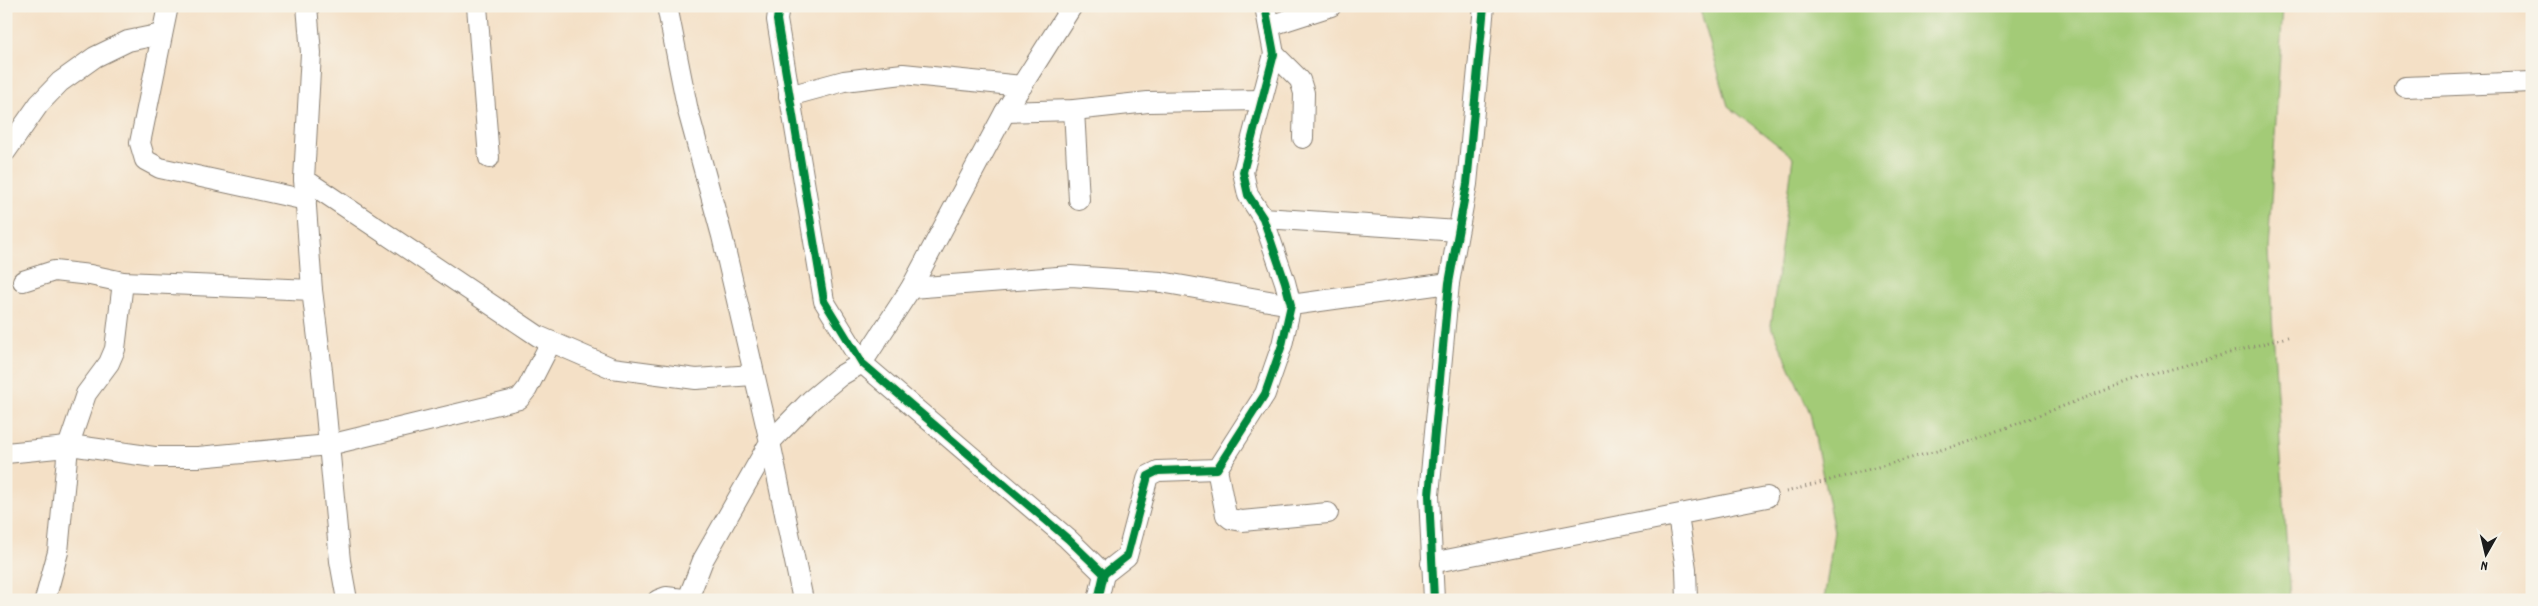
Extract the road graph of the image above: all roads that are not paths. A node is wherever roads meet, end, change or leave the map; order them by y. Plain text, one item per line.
1 (168, 6) edge
2 (307, 6) edge
3 (477, 6) edge
4 (667, 6) edge
5 (779, 6) edge
6 (1072, 6) edge
7 (1265, 6) edge
8 (1331, 6) edge
9 (1484, 6) edge
10 (1268, 26) junction
11 (162, 34) junction
12 (1274, 54) junction
13 (2532, 82) edge
14 (1022, 86) junction
15 (2405, 87) dead end
16 (790, 96) junction
17 (1262, 100) junction
18 (1074, 110) junction
19 (1005, 112) junction
20 (1303, 138) dead end
21 (6, 151) edge
22 (489, 158) dead end
23 (304, 179) junction
24 (306, 200) junction
25 (1079, 200) dead end
26 (1263, 218) junction
27 (1458, 231) junction
28 (23, 281) dead end
29 (123, 282) junction
30 (1449, 283) junction
31 (911, 288) junction
32 (312, 290) junction
33 (1291, 305) junction
34 (552, 342) junction
35 (862, 363) junction
36 (753, 375) junction
37 (770, 442) junction
38 (329, 445) junction
39 (68, 447) junction
40 (6, 453) edge
41 (1217, 469) junction
42 (1768, 497) road end
43 (1328, 513) dead end
44 (1678, 516) junction
45 (1431, 563) junction
46 (1104, 574) junction
47 (1428, 598) edge
48 (691, 599) edge
49 (45, 600) edge
50 (346, 600) edge
51 (658, 600) edge
52 (803, 600) edge
53 (1098, 600) edge
54 (1687, 600) edge

1 - 11 street
2 - 23 street
3 - 22 street
4 - 36 street
5 - 16 street
6 - 14 street
7 - 10 street
8 - 10 street
9 - 27 street
10 - 12 street
11 - 21 street
11 - 24 street
12 - 17 street
12 - 20 street
13 - 15 street
14 - 16 street
14 - 19 street
16 - 35 street
17 - 18 street
17 - 26 street
18 - 19 street
18 - 25 street
19 - 31 street
23 - 24 street
23 - 34 street
24 - 32 street
26 - 27 street
26 - 33 street
27 - 30 street
28 - 29 street
29 - 32 street
29 - 39 street
30 - 33 street
30 - 45 street
31 - 33 street
31 - 35 street
32 - 38 street
33 - 41 street
34 - 36 street
34 - 38 street
35 - 37 street
35 - 46 street
36 - 37 street
37 - 48 street
37 - 52 street
38 - 39 street
38 - 50 street
39 - 40 street
39 - 49 street
41 - 43 street
41 - 46 street
42 - 44 street
44 - 45 street
44 - 54 street
45 - 47 street
46 - 53 street
48 - 51 street

